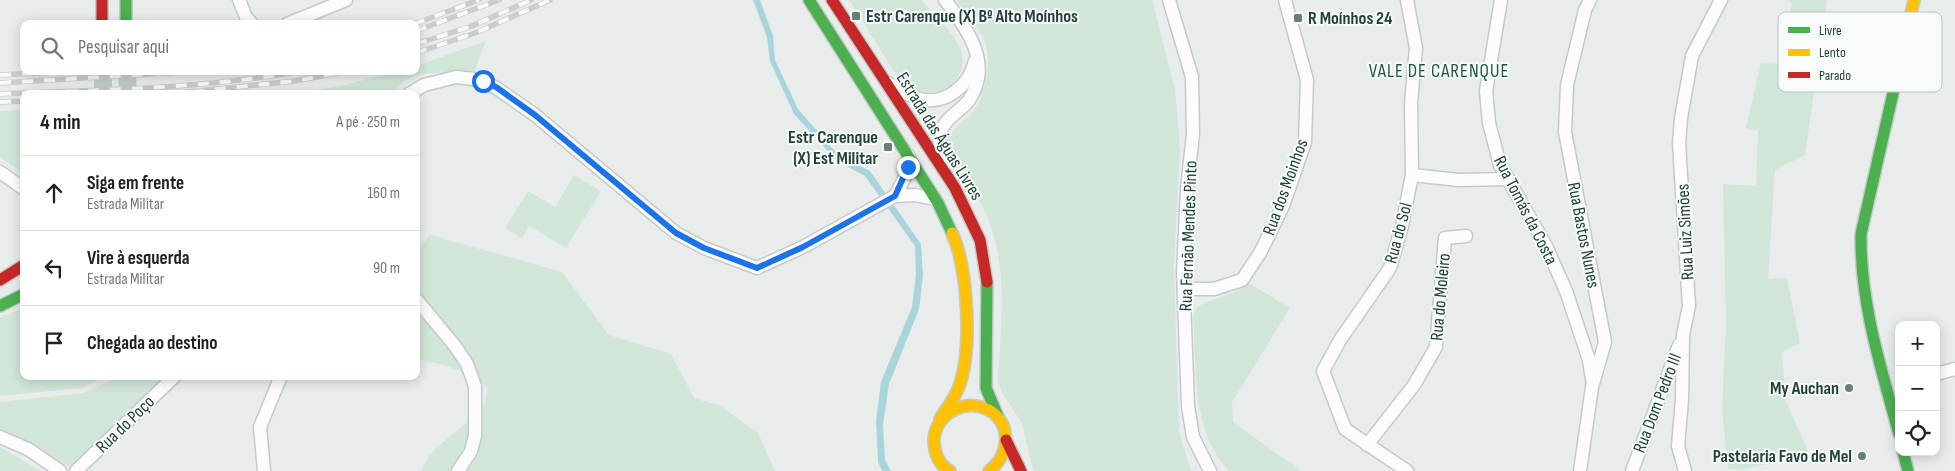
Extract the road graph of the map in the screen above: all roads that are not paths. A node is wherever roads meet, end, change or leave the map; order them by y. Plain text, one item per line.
1 (102, 0) edge
2 (126, 0) edge
3 (239, 0) edge
4 (346, 0) edge
5 (808, 0) edge
6 (832, 0) edge
7 (945, 0) edge
8 (1169, 0) edge
9 (1285, 0) edge
10 (1407, 0) edge
11 (1501, 0) edge
12 (1590, 0) edge
13 (1721, 0) edge
14 (102, 20) edge
15 (126, 20) edge
16 (249, 20) edge
17 (297, 20) edge
18 (977, 54) junction
19 (887, 82) junction
20 (416, 90) edge
21 (1893, 92) edge
22 (909, 156) junction
23 (945, 171) junction
24 (0, 172) edge
25 (1412, 175) junction
26 (1508, 179) junction
27 (20, 185) edge
28 (895, 196) junction
29 (935, 199) junction
30 (1466, 236) dead end
31 (20, 268) edge
32 (0, 280) edge
33 (1184, 289) junction
34 (20, 296) edge
35 (420, 303) edge
36 (0, 306) edge
37 (1683, 335) junction
38 (1955, 369) edge
39 (1940, 373) edge
40 (171, 380) edge
41 (279, 380) edge
42 (1592, 386) junction
43 (1893, 386) edge
44 (1896, 411) edge
45 (940, 419) junction
46 (999, 419) junction
47 (0, 437) edge
48 (1006, 440) junction
49 (1367, 445) junction
50 (934, 452) junction
51 (1904, 456) edge
52 (60, 471) edge
53 (76, 471) edge
54 (264, 471) edge
55 (458, 471) edge
56 (939, 471) edge
57 (950, 471) edge
58 (989, 471) edge
59 (1021, 471) edge
60 (1210, 471) edge
61 (1407, 471) edge
62 (1580, 471) edge
63 (1632, 471) edge
64 (1685, 471) edge
65 (1908, 471) edge

1 - 14 street
2 - 15 street
3 - 16 street
4 - 17 street
5 - 22 street, Estrada das Águas Livres
6 - 19 street, Estrada das Águas Livres
7 - 18 street
8 - 33 street, Rua Fernão Mendes Pinto
9 - 33 street, Rua dos Moinhos
10 - 25 street, Rua do Sol
11 - 26 street, Rua Tomás da Costa
12 - 42 street, Rua Bastos Nunes
13 - 37 street, Rua Luiz Simões
18 - 19 street
18 - 23 street
19 - 23 street, Estrada das Águas Livres
20 - 28 street
21 - 43 street
22 - 28 street
22 - 29 street, Estrada das Águas Livres
23 - 46 street, Estrada das Águas Livres
24 - 27 street
25 - 26 street
25 - 49 street, Rua do Sol
26 - 42 street, Rua Tomás da Costa
28 - 29 street
29 - 45 street, Estrada das Águas Livres
30 - 49 street, Rua do Moleiro
31 - 32 street
33 - 60 street, Rua Fernão Mendes Pinto
34 - 36 street
35 - 55 street
37 - 63 street, Rua Dom Pedro III
37 - 64 street, Rua Luiz Simões
38 - 39 street
40 - 53 street, Rua do Poço
41 - 54 street
42 - 62 street, Rua Bastos Nunes
43 - 44 street
45 - 46 street
45 - 50 street, Estrada das Águas Livres
46 - 48 street, Estrada das Águas Livres
47 - 52 street
48 - 58 street
48 - 59 street, Estrada das Águas Livres
49 - 61 street, Rua do Sol
50 - 56 street, Estrada das Águas Livres
50 - 57 street
51 - 65 street

